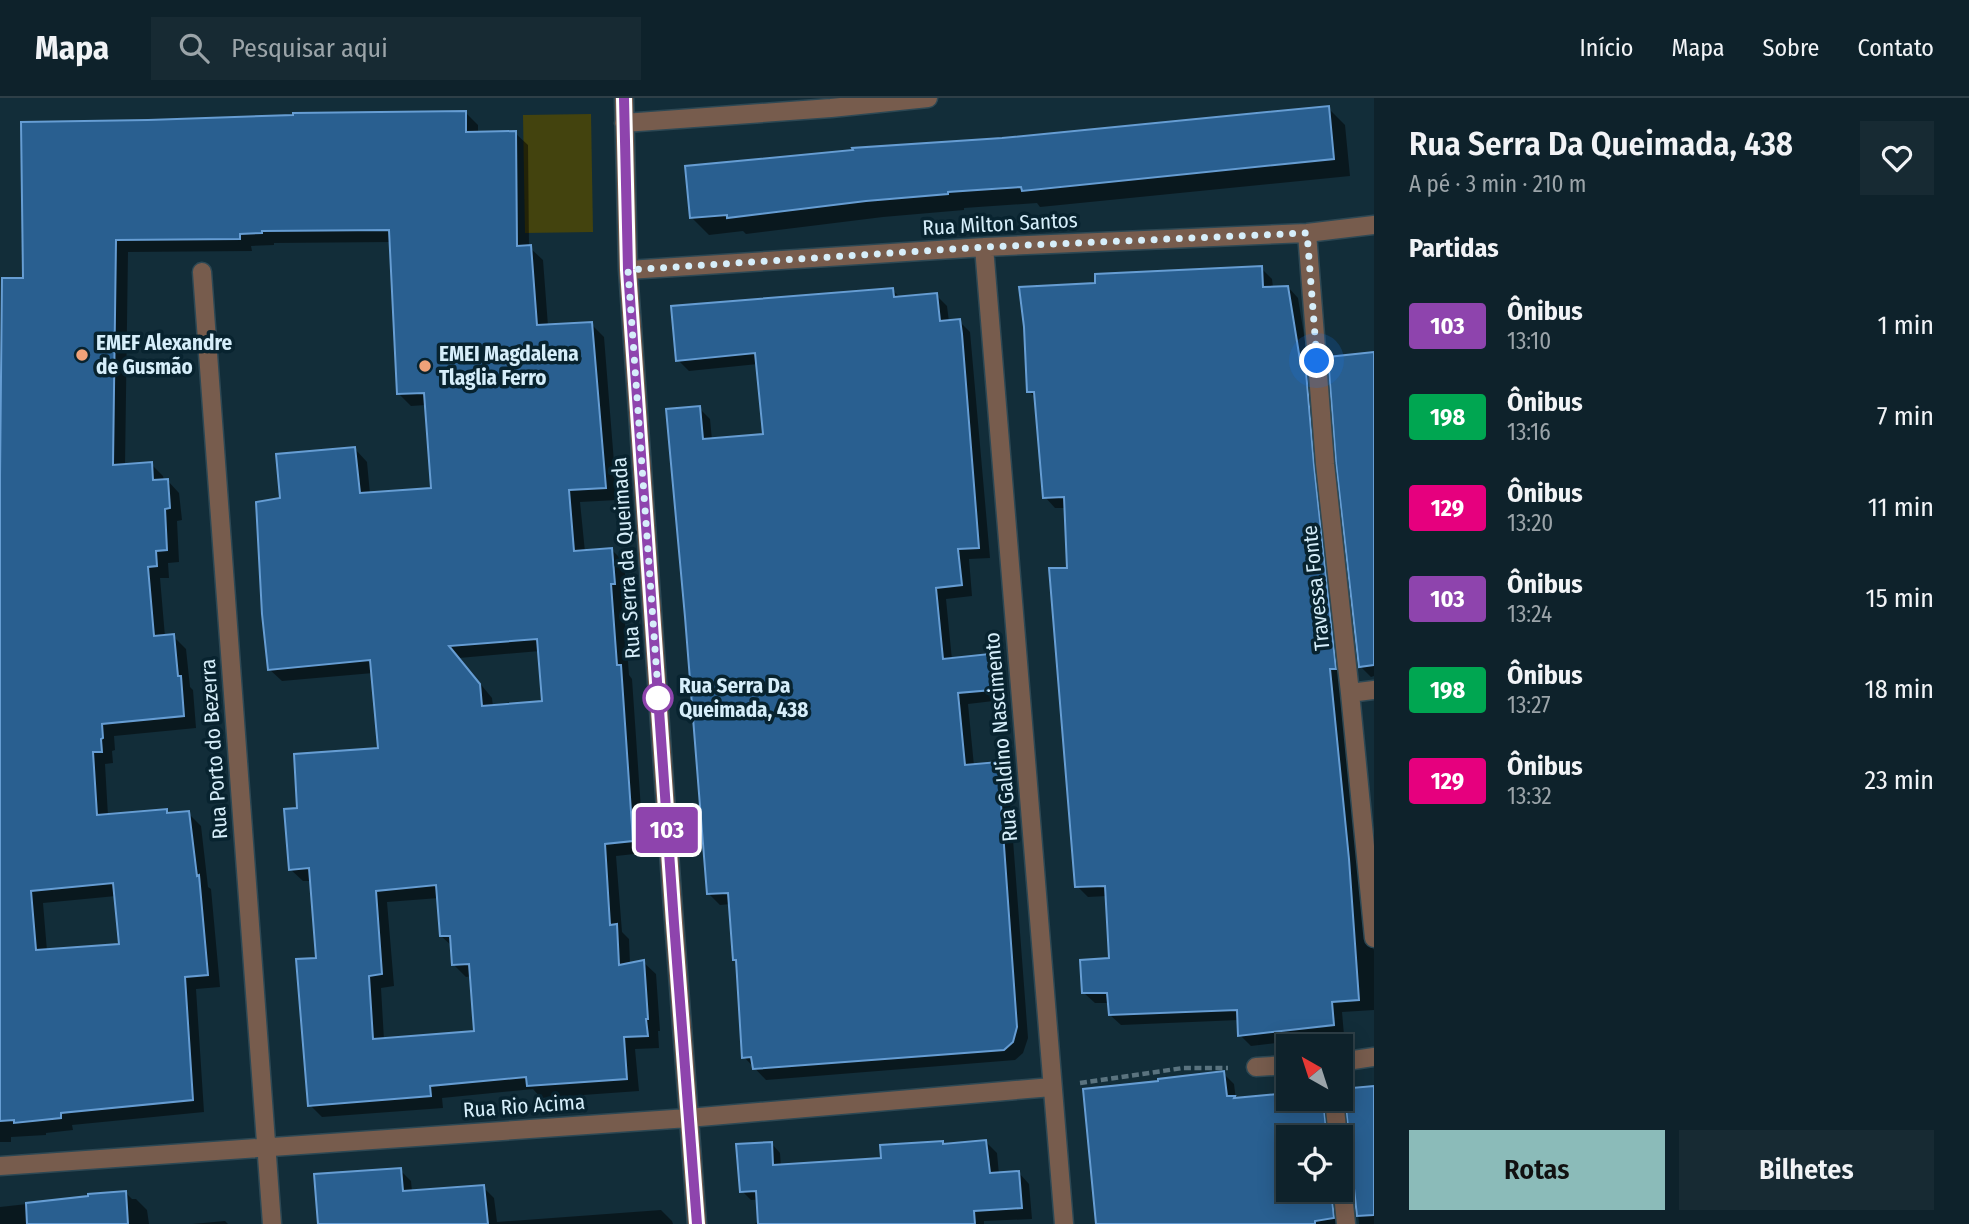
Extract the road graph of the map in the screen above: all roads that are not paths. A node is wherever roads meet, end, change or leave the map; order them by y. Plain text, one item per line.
1 (624, 98) edge
2 (928, 98) edge
3 (624, 122) junction
4 (1374, 225) edge
5 (1307, 233) junction
6 (984, 247) junction
7 (628, 270) junction
8 (202, 272) dead end
9 (1374, 690) edge
10 (1350, 693) junction
11 (1374, 938) edge
12 (1374, 1057) edge
13 (1353, 1060) edge
14 (1276, 1066) edge
15 (1256, 1067) road end
16 (1052, 1087) junction
17 (688, 1118) junction
18 (265, 1147) junction
19 (0, 1166) edge
20 (1344, 1202) edge
21 (272, 1224) edge
22 (697, 1224) edge
23 (1063, 1224) edge
24 (1346, 1224) edge

1 - 3 street, Rua Serra da Queimada
2 - 3 street
3 - 7 street, Rua Serra da Queimada
4 - 5 street, Rua Milton Santos
5 - 6 street, Rua Milton Santos
5 - 10 street, Travessa Fonte
6 - 7 street, Rua Milton Santos
6 - 16 street, Rua Galdino Nascimento
7 - 17 street, Rua Serra da Queimada
8 - 18 street, Rua Porto do Bezerra
9 - 10 street
10 - 11 street, Travessa Fonte
12 - 13 street
14 - 15 street
16 - 17 street, Rua Rio Acima
16 - 23 street, Rua Galdino Nascimento
17 - 18 street, Rua Rio Acima
17 - 22 street, Rua Serra da Queimada
18 - 19 street, Rua Rio Acima
18 - 21 street, Rua Porto do Bezerra
20 - 24 street

